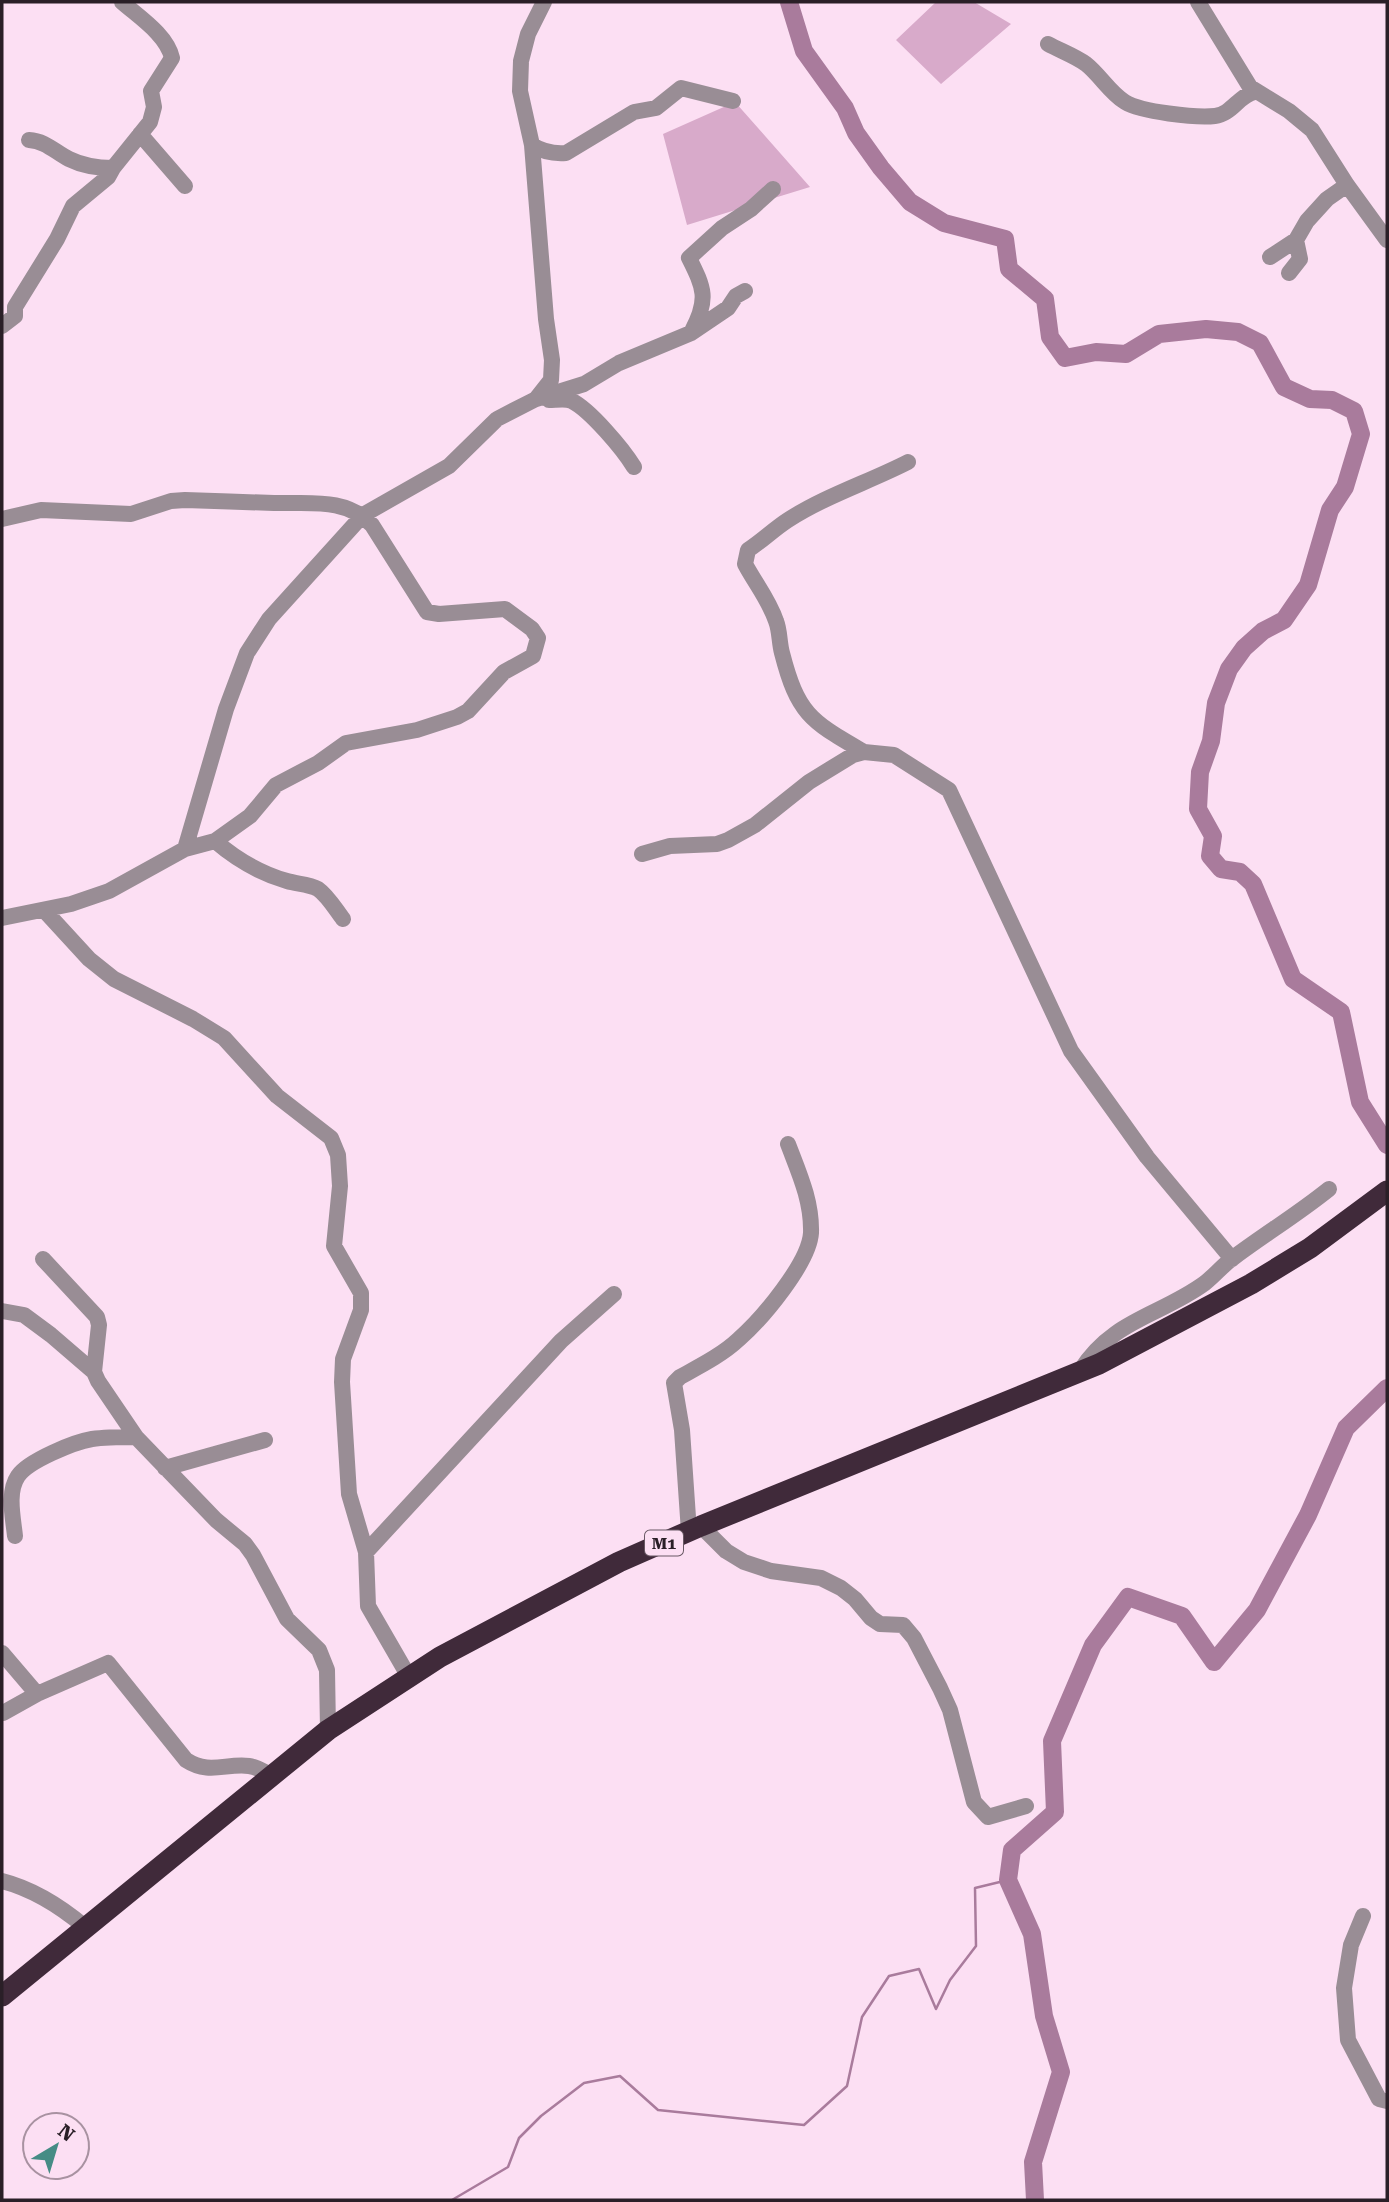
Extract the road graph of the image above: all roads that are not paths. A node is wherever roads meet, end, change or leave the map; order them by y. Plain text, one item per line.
1 (122, 2) edge
2 (544, 2) edge
3 (1198, 2) edge
4 (1048, 44) dead end
5 (1255, 92) junction
6 (733, 101) dead end
7 (140, 134) junction
8 (29, 141) dead end
9 (532, 145) junction
10 (113, 168) junction
11 (185, 186) dead end
12 (1347, 186) junction
13 (773, 189) dead end
14 (1296, 240) junction
15 (1387, 240) edge
16 (1270, 257) dead end
17 (1289, 273) dead end
18 (745, 291) dead end
19 (2, 326) edge
20 (691, 333) junction
21 (536, 399) junction
22 (908, 462) dead end
23 (634, 467) dead end
24 (363, 515) junction
25 (2, 520) edge
26 (864, 752) junction
27 (215, 841) junction
28 (184, 849) junction
29 (642, 854) dead end
30 (44, 910) junction
31 (2, 918) edge
32 (343, 919) dead end
33 (788, 1144) dead end
34 (1329, 1189) dead end
35 (1387, 1191) edge
36 (43, 1259) dead end
37 (1231, 1259) junction
38 (614, 1294) dead end
39 (2, 1311) edge
40 (1080, 1371) junction
41 (94, 1372) junction
42 (136, 1437) junction
43 (265, 1440) dead end
44 (165, 1468) junction
45 (695, 1529) junction
46 (15, 1536) dead end
47 (366, 1552) junction
48 (2, 1653) edge
49 (410, 1677) junction
50 (37, 1695) junction
51 (3, 1713) edge
52 (328, 1730) junction
53 (271, 1775) junction
54 (1026, 1806) dead end
55 (2, 1881) edge
56 (1363, 1916) dead end
57 (85, 1927) junction
58 (2, 1996) edge
59 (1387, 2101) edge

1 - 7 street
2 - 9 street
3 - 5 street
4 - 5 street
5 - 12 street
6 - 9 street
7 - 10 street
7 - 11 street
8 - 10 street
9 - 21 street
10 - 19 street
12 - 14 street
12 - 15 street
13 - 20 street
14 - 16 street
14 - 17 street
18 - 20 street
20 - 21 street
21 - 23 street
21 - 24 street
22 - 26 street
24 - 25 street
24 - 27 street
24 - 28 street
26 - 29 street
26 - 37 street
27 - 28 street
27 - 32 street
28 - 30 street
30 - 31 street
30 - 47 street
33 - 45 street
34 - 37 street
35 - 40 highway, M1
36 - 41 street
37 - 40 street
38 - 47 street
39 - 41 street
40 - 45 highway, M1
41 - 42 street
42 - 44 street
42 - 46 street
43 - 44 street
44 - 52 street
45 - 49 highway, M1
45 - 54 street
47 - 49 street
48 - 50 street
49 - 52 highway, M1
50 - 51 street
50 - 53 street
52 - 53 highway, M1
53 - 57 highway, M1
55 - 57 street
56 - 59 street
57 - 58 highway, M1

